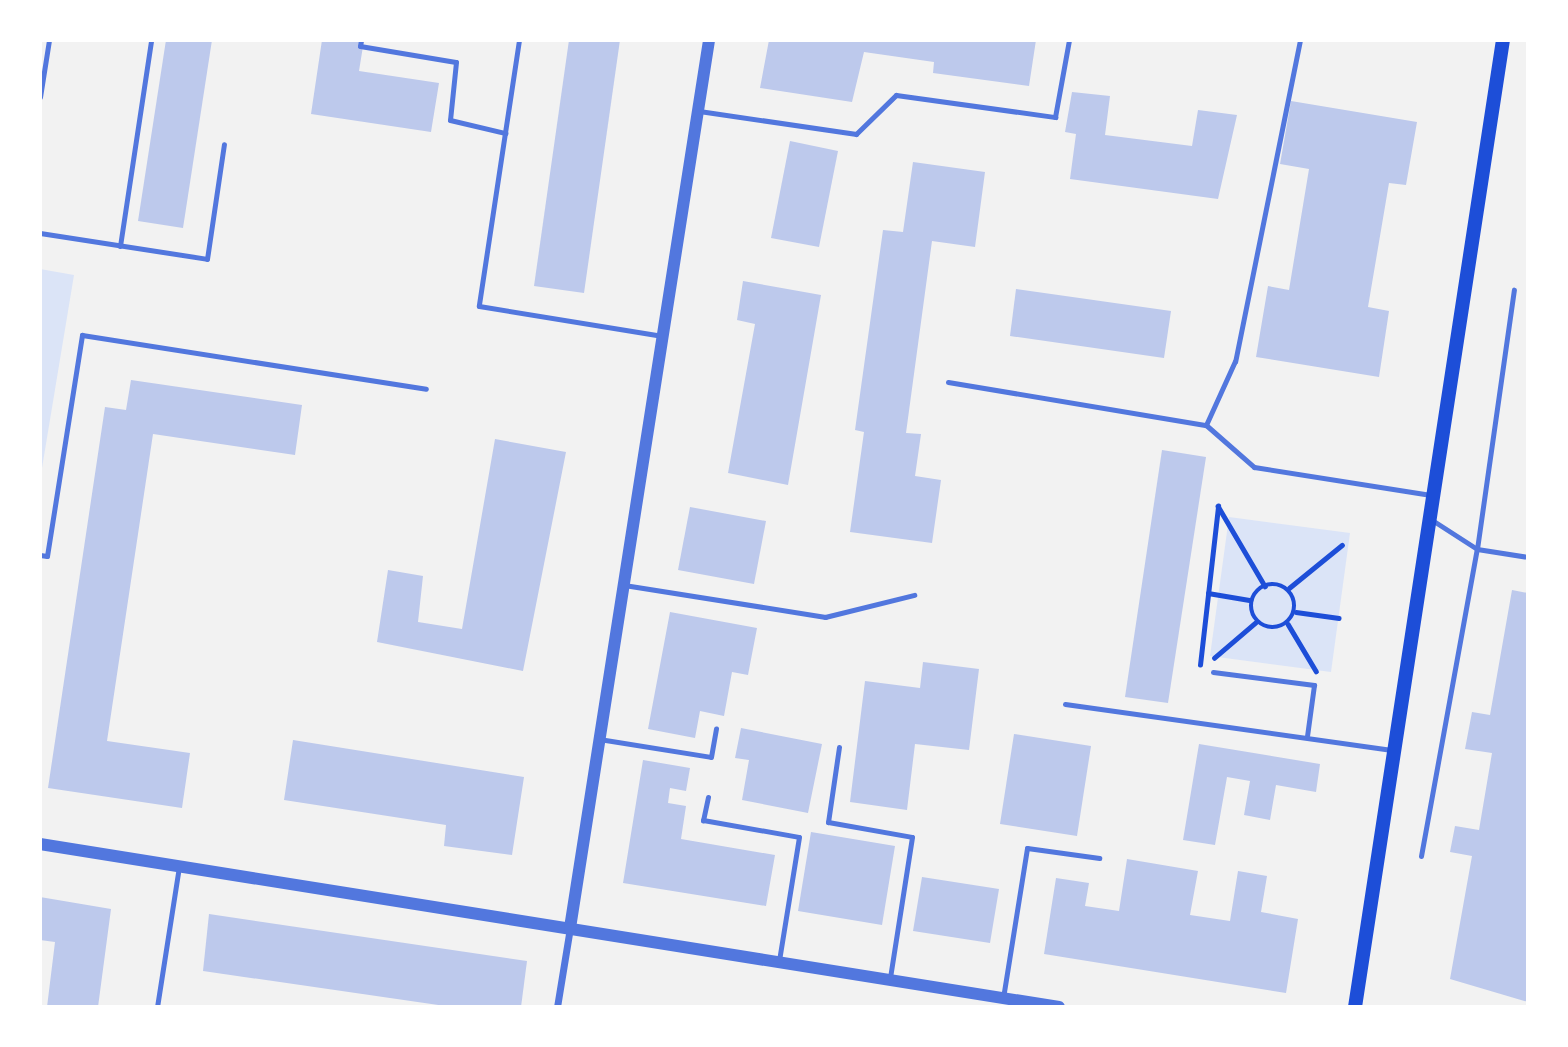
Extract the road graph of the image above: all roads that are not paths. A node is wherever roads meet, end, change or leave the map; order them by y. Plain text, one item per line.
1 (49, 40) edge
2 (152, 40) edge
3 (361, 40) edge
4 (519, 40) edge
5 (709, 40) edge
6 (1069, 40) edge
7 (1300, 40) edge
8 (1503, 40) edge
9 (40, 97) edge
10 (699, 111) junction
11 (506, 133) junction
12 (224, 144) dead end
13 (40, 233) edge
14 (120, 246) junction
15 (1514, 290) dead end
16 (663, 335) junction
17 (948, 382) dead end
18 (426, 389) dead end
19 (1206, 425) junction
20 (1431, 495) junction
21 (1429, 519) junction
22 (1477, 550) junction
23 (40, 555) edge
24 (1528, 557) edge
25 (624, 585) junction
26 (914, 595) dead end
27 (1213, 672) dead end
28 (1065, 704) dead end
29 (716, 727) dead end
30 (1307, 736) junction
31 (599, 739) junction
32 (839, 747) dead end
33 (1392, 750) junction
34 (708, 797) dead end
35 (40, 844) edge
36 (1421, 856) dead end
37 (1099, 858) dead end
38 (179, 867) junction
39 (570, 928) junction
40 (779, 960) junction
41 (890, 978) junction
42 (1003, 998) junction
43 (157, 1007) edge
44 (557, 1007) edge
45 (1059, 1007) edge
46 (1355, 1007) edge

1 - 9 lane
2 - 14 lane
3 - 11 lane
4 - 11 lane
5 - 10 street
6 - 10 lane
7 - 19 lane
8 - 20 main road
10 - 16 street
11 - 16 lane
12 - 14 lane
13 - 14 lane
15 - 22 lane
16 - 25 street
17 - 19 lane
18 - 23 lane
19 - 20 lane
20 - 21 main road
21 - 22 lane
21 - 33 main road
22 - 24 lane
22 - 36 lane
25 - 26 lane
25 - 31 street
27 - 30 lane
28 - 30 lane
29 - 31 lane
30 - 33 lane
31 - 39 street
32 - 41 lane
33 - 46 main road
34 - 40 lane
35 - 38 street
37 - 42 lane
38 - 39 street
38 - 43 lane
39 - 40 street
39 - 44 street
40 - 41 street
41 - 42 street
42 - 45 street

